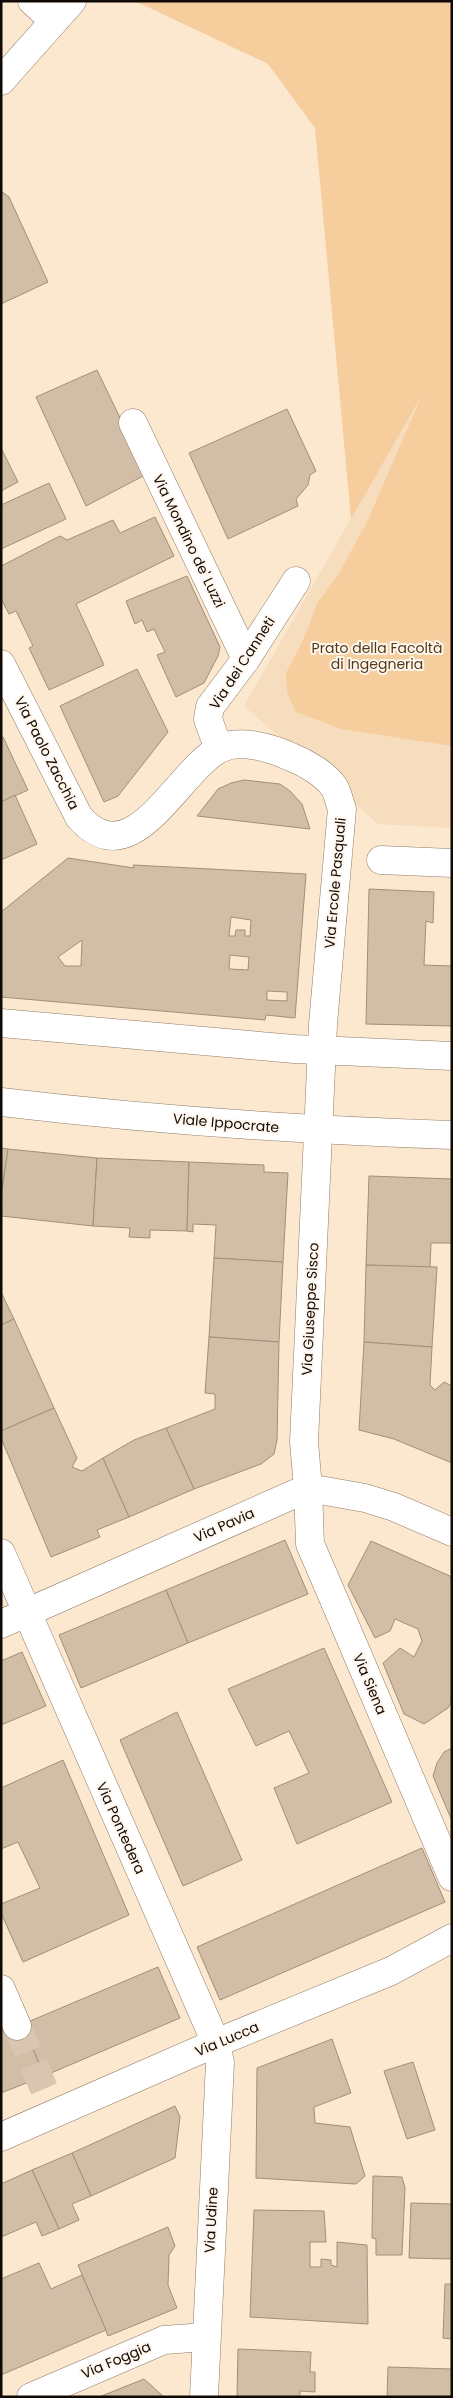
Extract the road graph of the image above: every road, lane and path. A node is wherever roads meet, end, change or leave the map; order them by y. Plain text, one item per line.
1 (32, 1) edge
2 (72, 1) edge
3 (54, 21) junction
4 (1, 81) edge
5 (133, 423) dead end
6 (296, 581) dead end
7 (246, 659) junction
8 (1, 664) edge
9 (222, 748) junction
10 (100, 835) joint
11 (381, 860) dead end
12 (452, 863) edge
13 (1, 1023) edge
14 (321, 1050) junction
15 (452, 1056) edge
16 (1, 1102) edge
17 (317, 1130) junction
18 (452, 1135) edge
19 (308, 1488) junction
20 (452, 1532) edge
21 (1, 1553) edge
22 (27, 1613) junction
23 (1, 1624) edge
24 (452, 1877) edge
25 (452, 1938) edge
26 (1, 1989) edge
27 (17, 2026) tunnel mouth
28 (216, 2043) junction
29 (1, 2138) edge
30 (205, 2337) junction
31 (31, 2397) edge
32 (204, 2397) edge

1 - 3 street
2 - 3 street
3 - 4 street
5 - 7 street, Via Mondino de' Luzzi
6 - 7 street, Via dei Canneti
7 - 9 street, Via dei Canneti
8 - 10 street, Via Paolo Zacchia
9 - 10 street, Via Ercole Pasquali
9 - 14 street, Via Ercole Pasquali
11 - 12 street
13 - 14 street
14 - 15 street
14 - 17 street, Via Ercole Pasquali
16 - 17 street, Viale Ippocrate
17 - 18 street, Viale Ippocrate
17 - 19 street, Via Giuseppe Sisco
19 - 20 street
19 - 22 street, Via Pavia
19 - 24 street, Via Siena
21 - 22 street, Via Pontedera
22 - 23 street, Via Pavia
22 - 28 street, Via Pontedera
25 - 28 street, Via Lucca
26 - 27 street
28 - 29 street, Via Lucca
28 - 30 street, Via Udine
30 - 31 street, Via Foggia
30 - 32 street, Via Udine

